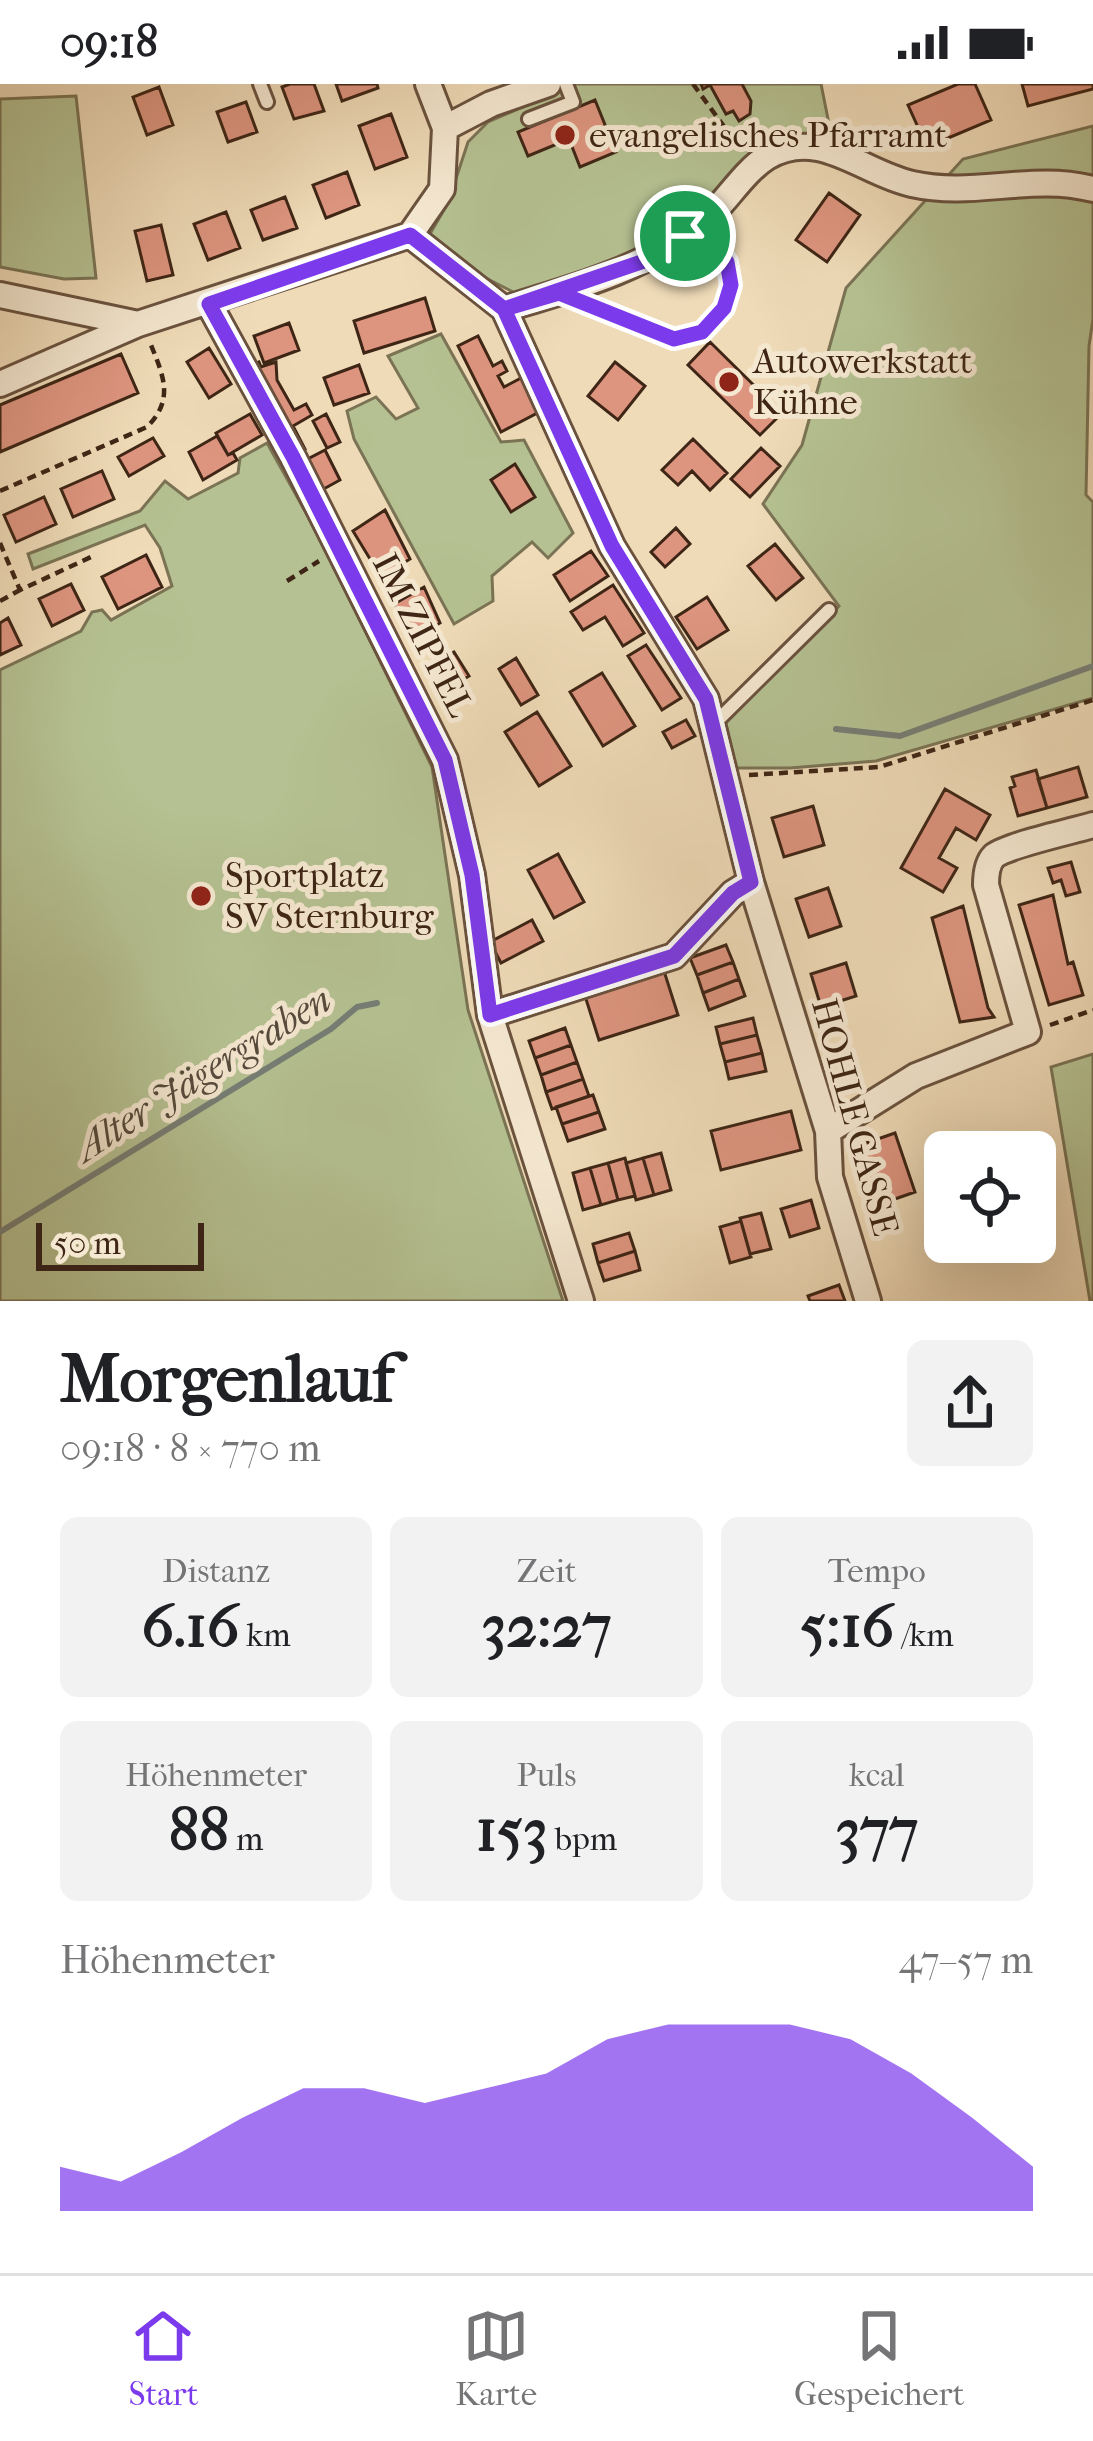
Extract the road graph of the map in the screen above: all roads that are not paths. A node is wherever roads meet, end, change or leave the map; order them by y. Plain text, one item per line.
1 (260, 84) edge
2 (428, 84) edge
3 (548, 84) edge
4 (566, 84) edge
5 (267, 102) dead end
6 (529, 119) dead end
7 (445, 128) junction
8 (1093, 189) edge
9 (410, 235) junction
10 (685, 236) junction
11 (559, 293) junction
12 (0, 295) edge
13 (209, 304) junction
14 (504, 309) junction
15 (141, 323) junction
16 (0, 384) edge
17 (830, 610) dead end
18 (712, 726) junction
19 (1093, 825) edge
20 (751, 882) junction
21 (490, 1015) junction
22 (828, 1131) junction
23 (581, 1301) edge
24 (868, 1301) edge

1 - 5 lane
2 - 7 street
3 - 7 street
4 - 6 lane
7 - 9 street
8 - 10 street
9 - 13 street
9 - 14 street
10 - 11 street
10 - 11 lane
11 - 14 street
12 - 15 street
13 - 15 street
13 - 21 street, IM ZIPFEL
14 - 18 street, HOHLE GASSE
15 - 16 street
17 - 18 lane
18 - 20 street, HOHLE GASSE
19 - 22 street
20 - 21 street
20 - 22 street, HOHLE GASSE
21 - 23 street, IM ZIPFEL
22 - 24 street, HOHLE GASSE

